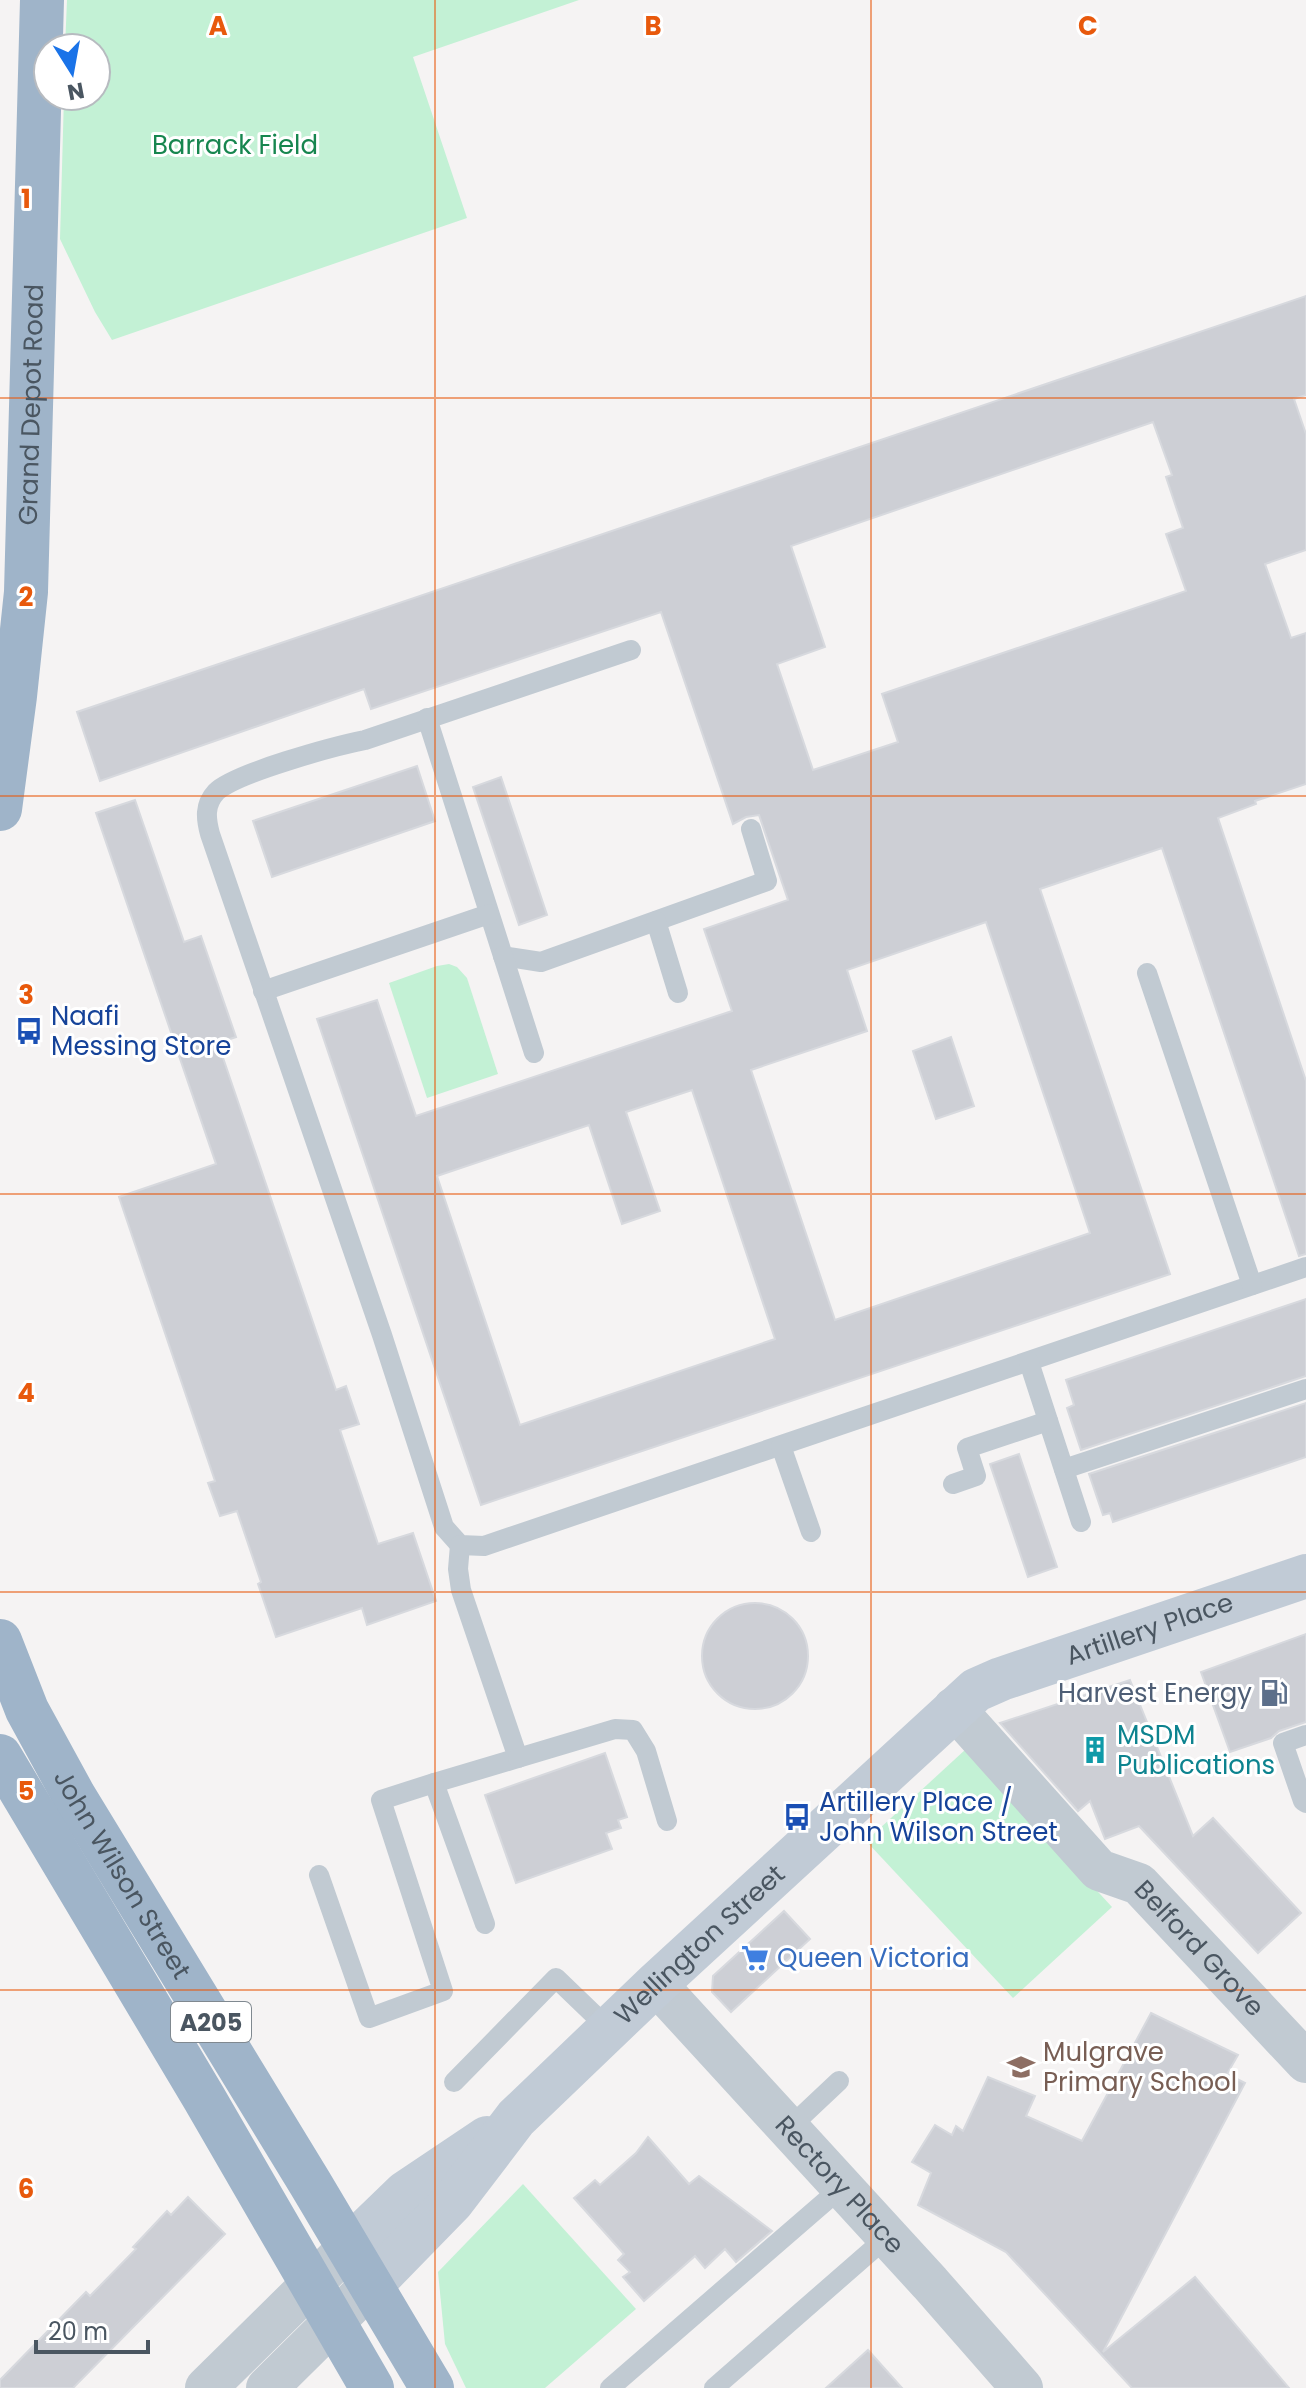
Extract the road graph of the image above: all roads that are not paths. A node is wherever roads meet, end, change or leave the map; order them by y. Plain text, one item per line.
1 (42, 0) edge
2 (631, 650) dead end
3 (427, 718) junction
4 (0, 809) edge
5 (751, 829) dead end
6 (489, 914) junction
7 (656, 921) junction
8 (503, 956) junction
9 (1147, 973) dead end
10 (263, 991) junction
11 (678, 993) dead end
12 (534, 1053) dead end
13 (1306, 1267) edge
14 (1252, 1285) junction
15 (1029, 1362) junction
16 (1306, 1389) edge
17 (1048, 1421) junction
18 (781, 1446) junction
19 (1064, 1469) junction
20 (953, 1484) dead end
21 (1081, 1522) dead end
22 (811, 1532) dead end
23 (460, 1545) junction
24 (1306, 1576) edge
25 (0, 1641) edge
26 (954, 1708) junction
27 (1306, 1735) edge
28 (0, 1756) edge
29 (518, 1758) junction
30 (434, 1783) junction
31 (1306, 1803) edge
32 (667, 1821) dead end
33 (319, 1875) dead end
34 (485, 1924) dead end
35 (656, 1984) junction
36 (609, 2029) junction
37 (1306, 2062) edge
38 (839, 2081) dead end
39 (454, 2082) dead end
40 (516, 2118) junction
41 (788, 2129) junction
42 (842, 2187) junction
43 (887, 2237) junction
44 (348, 2248) junction
45 (310, 2284) junction
46 (371, 2285) junction
47 (333, 2323) junction
48 (206, 2388) edge
49 (267, 2388) edge
50 (372, 2388) edge
51 (432, 2388) edge
52 (610, 2388) edge
53 (714, 2388) edge
54 (1022, 2388) edge

1 - 4 highway, Grand Depot Road
2 - 3 lane
3 - 6 lane
3 - 10 lane
5 - 7 lane
6 - 8 lane
6 - 10 lane
7 - 8 lane
7 - 11 lane
8 - 12 lane
9 - 14 lane
10 - 23 lane
13 - 14 lane
14 - 15 lane
15 - 17 lane
15 - 18 lane
16 - 19 lane
17 - 19 lane
17 - 20 lane
18 - 22 lane
18 - 23 lane
19 - 21 lane
23 - 29 lane
24 - 26 main road, Artillery Place
25 - 44 highway, John Wilson Street / A205
26 - 35 main road, Wellington Street
26 - 37 street, Belford Grove
27 - 31 lane
28 - 45 highway, John Wilson Street / A205
29 - 30 lane
29 - 32 lane
30 - 33 lane
30 - 34 lane
35 - 36 main road, Wellington Street
35 - 41 street, Rectory Place
36 - 39 lane
36 - 40 main road, Wellington Street
38 - 41 lane
40 - 44 main road, Wellington Street
40 - 46 main road, Wellington Street
41 - 42 street, Rectory Place
42 - 43 street, Rectory Place
42 - 52 lane
43 - 53 lane
43 - 54 street, Rectory Place
44 - 45 street, Wellington Street
44 - 46 highway, John Wilson Street / A205
45 - 47 highway, John Wilson Street / A205
45 - 48 street, Wellington Street
46 - 47 street, Wellington Street
46 - 51 highway, John Wilson Street / A205
47 - 49 street, Wellington Street
47 - 50 highway, John Wilson Street / A205

